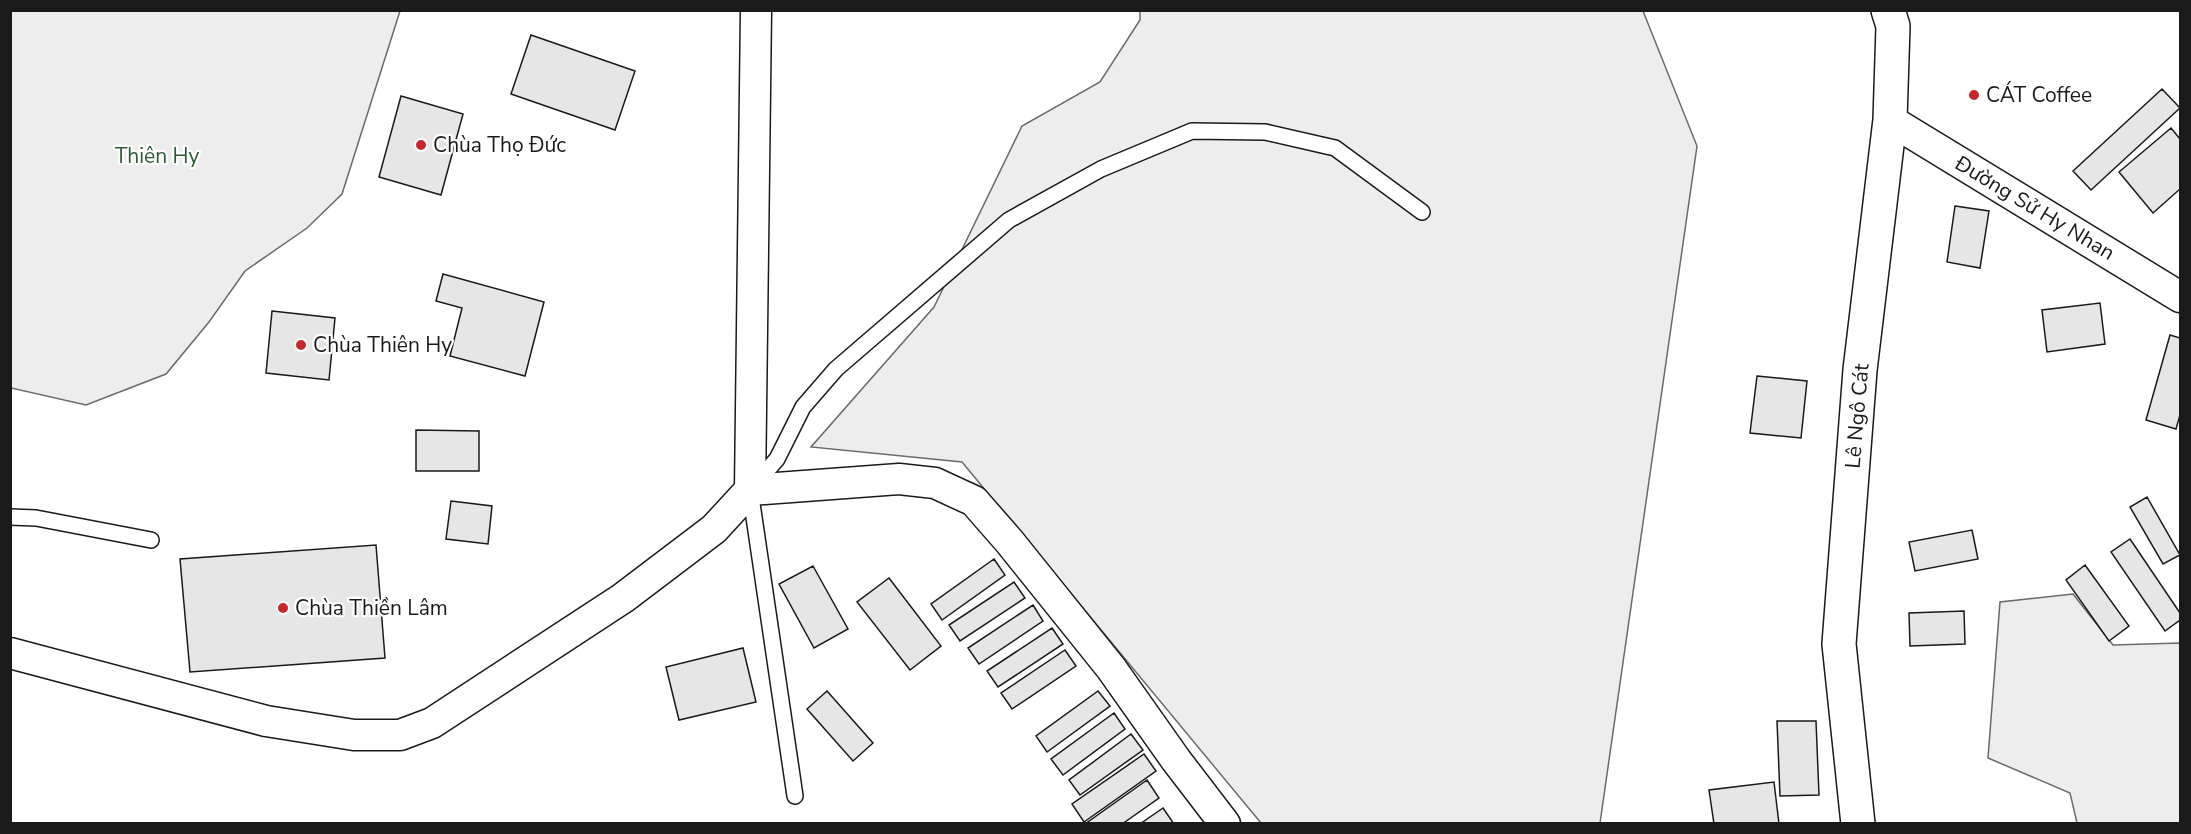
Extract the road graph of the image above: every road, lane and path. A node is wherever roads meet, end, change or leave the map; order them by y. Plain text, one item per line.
1 (756, 10) edge
2 (1888, 10) edge
3 (1890, 120) junction
4 (1422, 212) dead end
5 (2181, 297) edge
6 (750, 490) junction
7 (10, 517) edge
8 (151, 540) dead end
9 (10, 652) edge
10 (795, 796) dead end
11 (1225, 824) edge
12 (1858, 824) edge

1 - 6 street
2 - 3 street, Lê Ngô Cát
3 - 5 street, Đường Sử Hy Nhan
3 - 12 street, Lê Ngô Cát
4 - 6 lane
6 - 9 street
6 - 10 lane
6 - 11 street
7 - 8 lane

